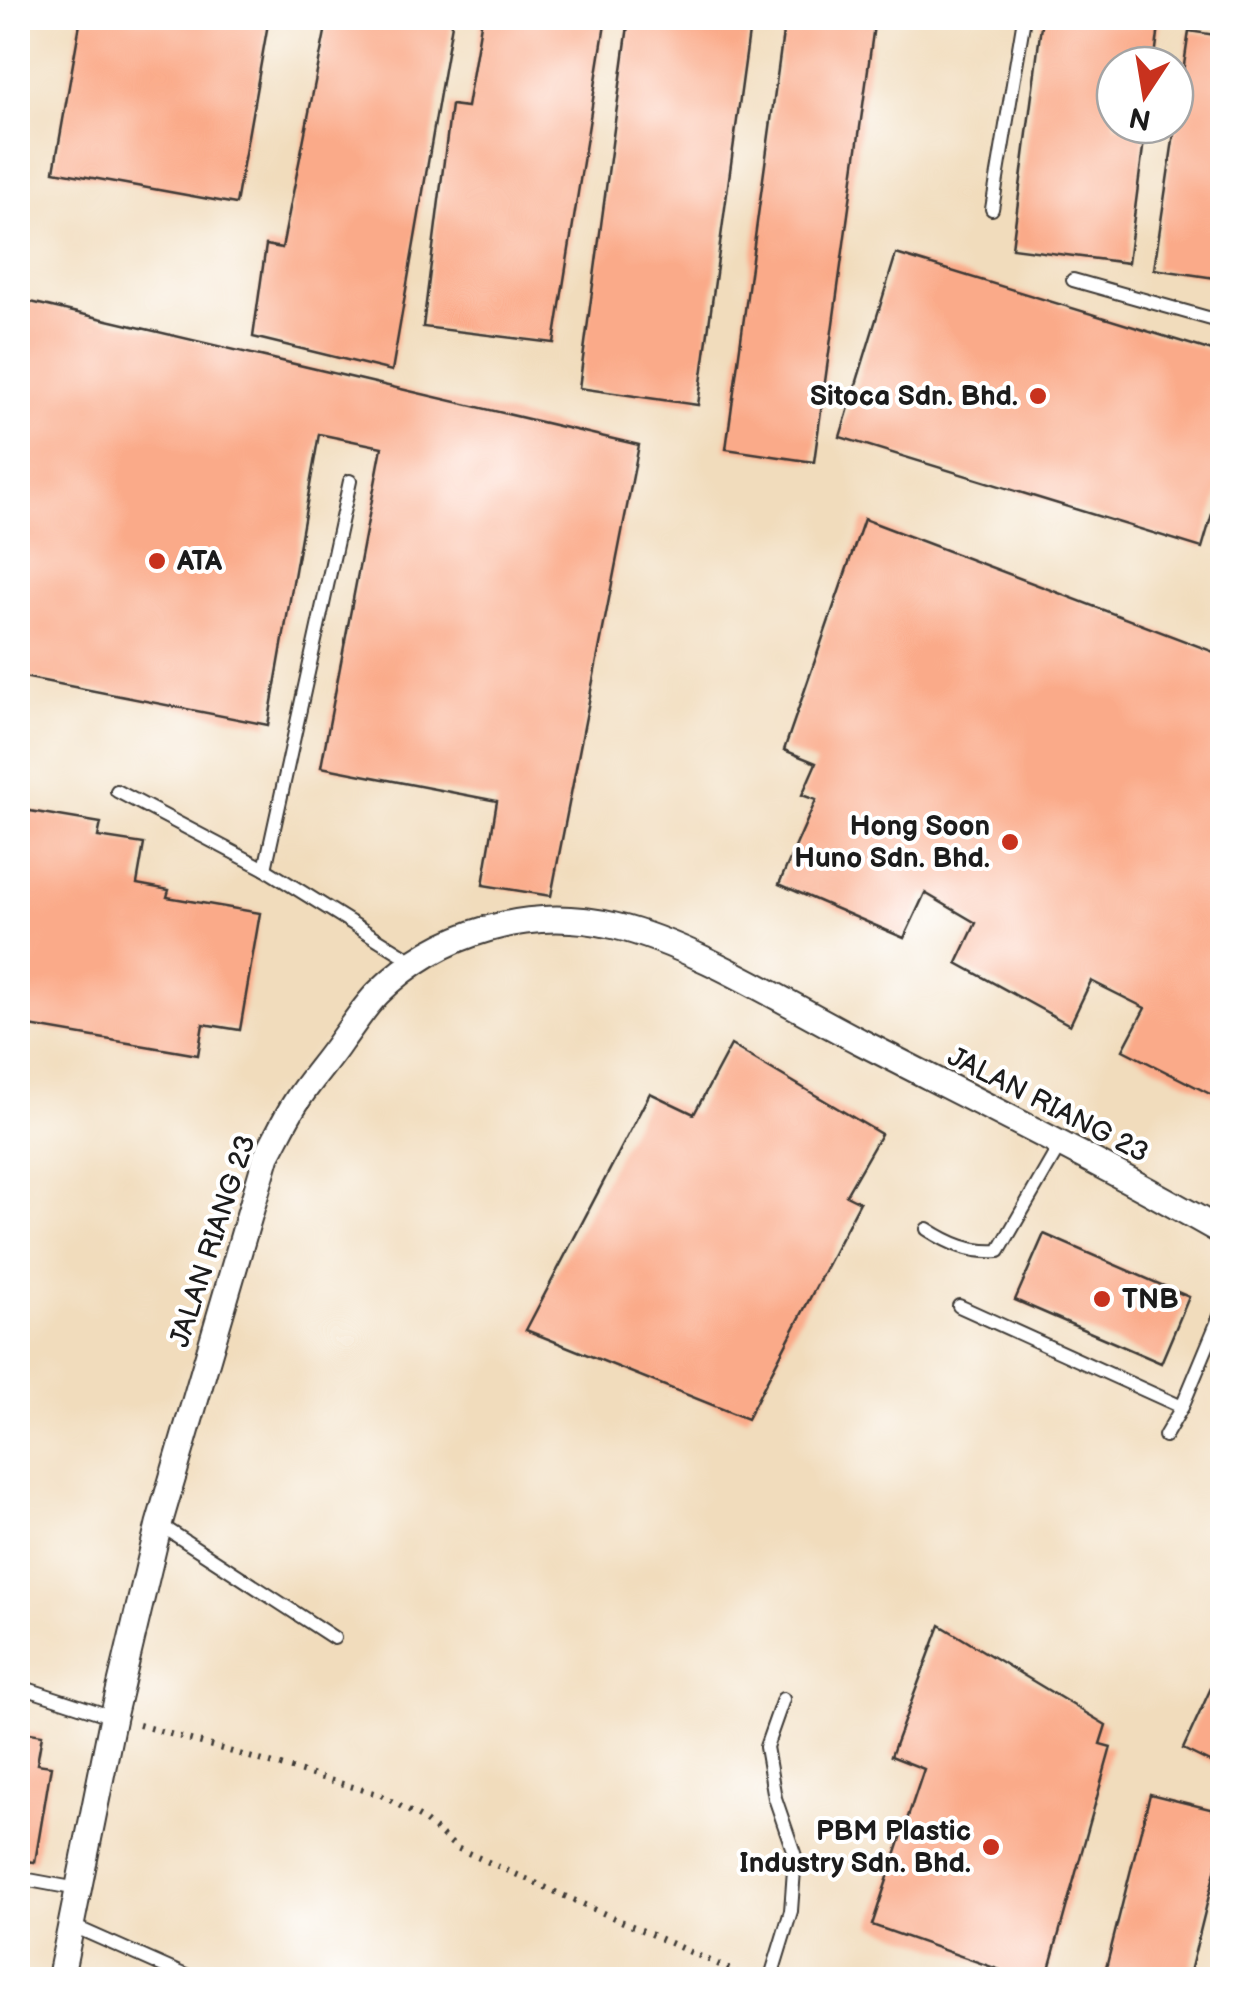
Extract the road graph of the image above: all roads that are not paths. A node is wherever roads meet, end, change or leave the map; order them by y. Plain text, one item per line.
1 (1024, 18) edge
2 (992, 209) dead end
3 (1073, 280) dead end
4 (1222, 322) edge
5 (350, 481) dead end
6 (117, 791) dead end
7 (264, 868) junction
8 (416, 963) junction
9 (1060, 1144) junction
10 (928, 1229) dead end
11 (1222, 1232) edge
12 (958, 1306) dead end
13 (1222, 1311) edge
14 (1182, 1407) junction
15 (1165, 1436) dead end
16 (159, 1524) junction
17 (334, 1638) dead end
18 (18, 1686) edge
19 (783, 1700) dead end
20 (112, 1717) junction
21 (18, 1878) edge
22 (78, 1889) junction
23 (71, 1925) junction
24 (60, 1980) edge
25 (196, 1980) edge
26 (770, 1980) edge

1 - 2 lane
3 - 4 lane
5 - 7 lane
6 - 7 lane
7 - 8 lane
8 - 9 street, JALAN RIANG 23
8 - 16 street, JALAN RIANG 23
9 - 10 lane
9 - 11 street, JALAN RIANG 23
12 - 14 lane
13 - 14 lane
14 - 15 lane
16 - 17 lane
16 - 20 street, JALAN RIANG 23
18 - 20 lane
19 - 26 lane
20 - 22 street, JALAN RIANG 23
21 - 22 lane
22 - 23 street, JALAN RIANG 23
23 - 24 street, JALAN RIANG 23
23 - 25 lane

